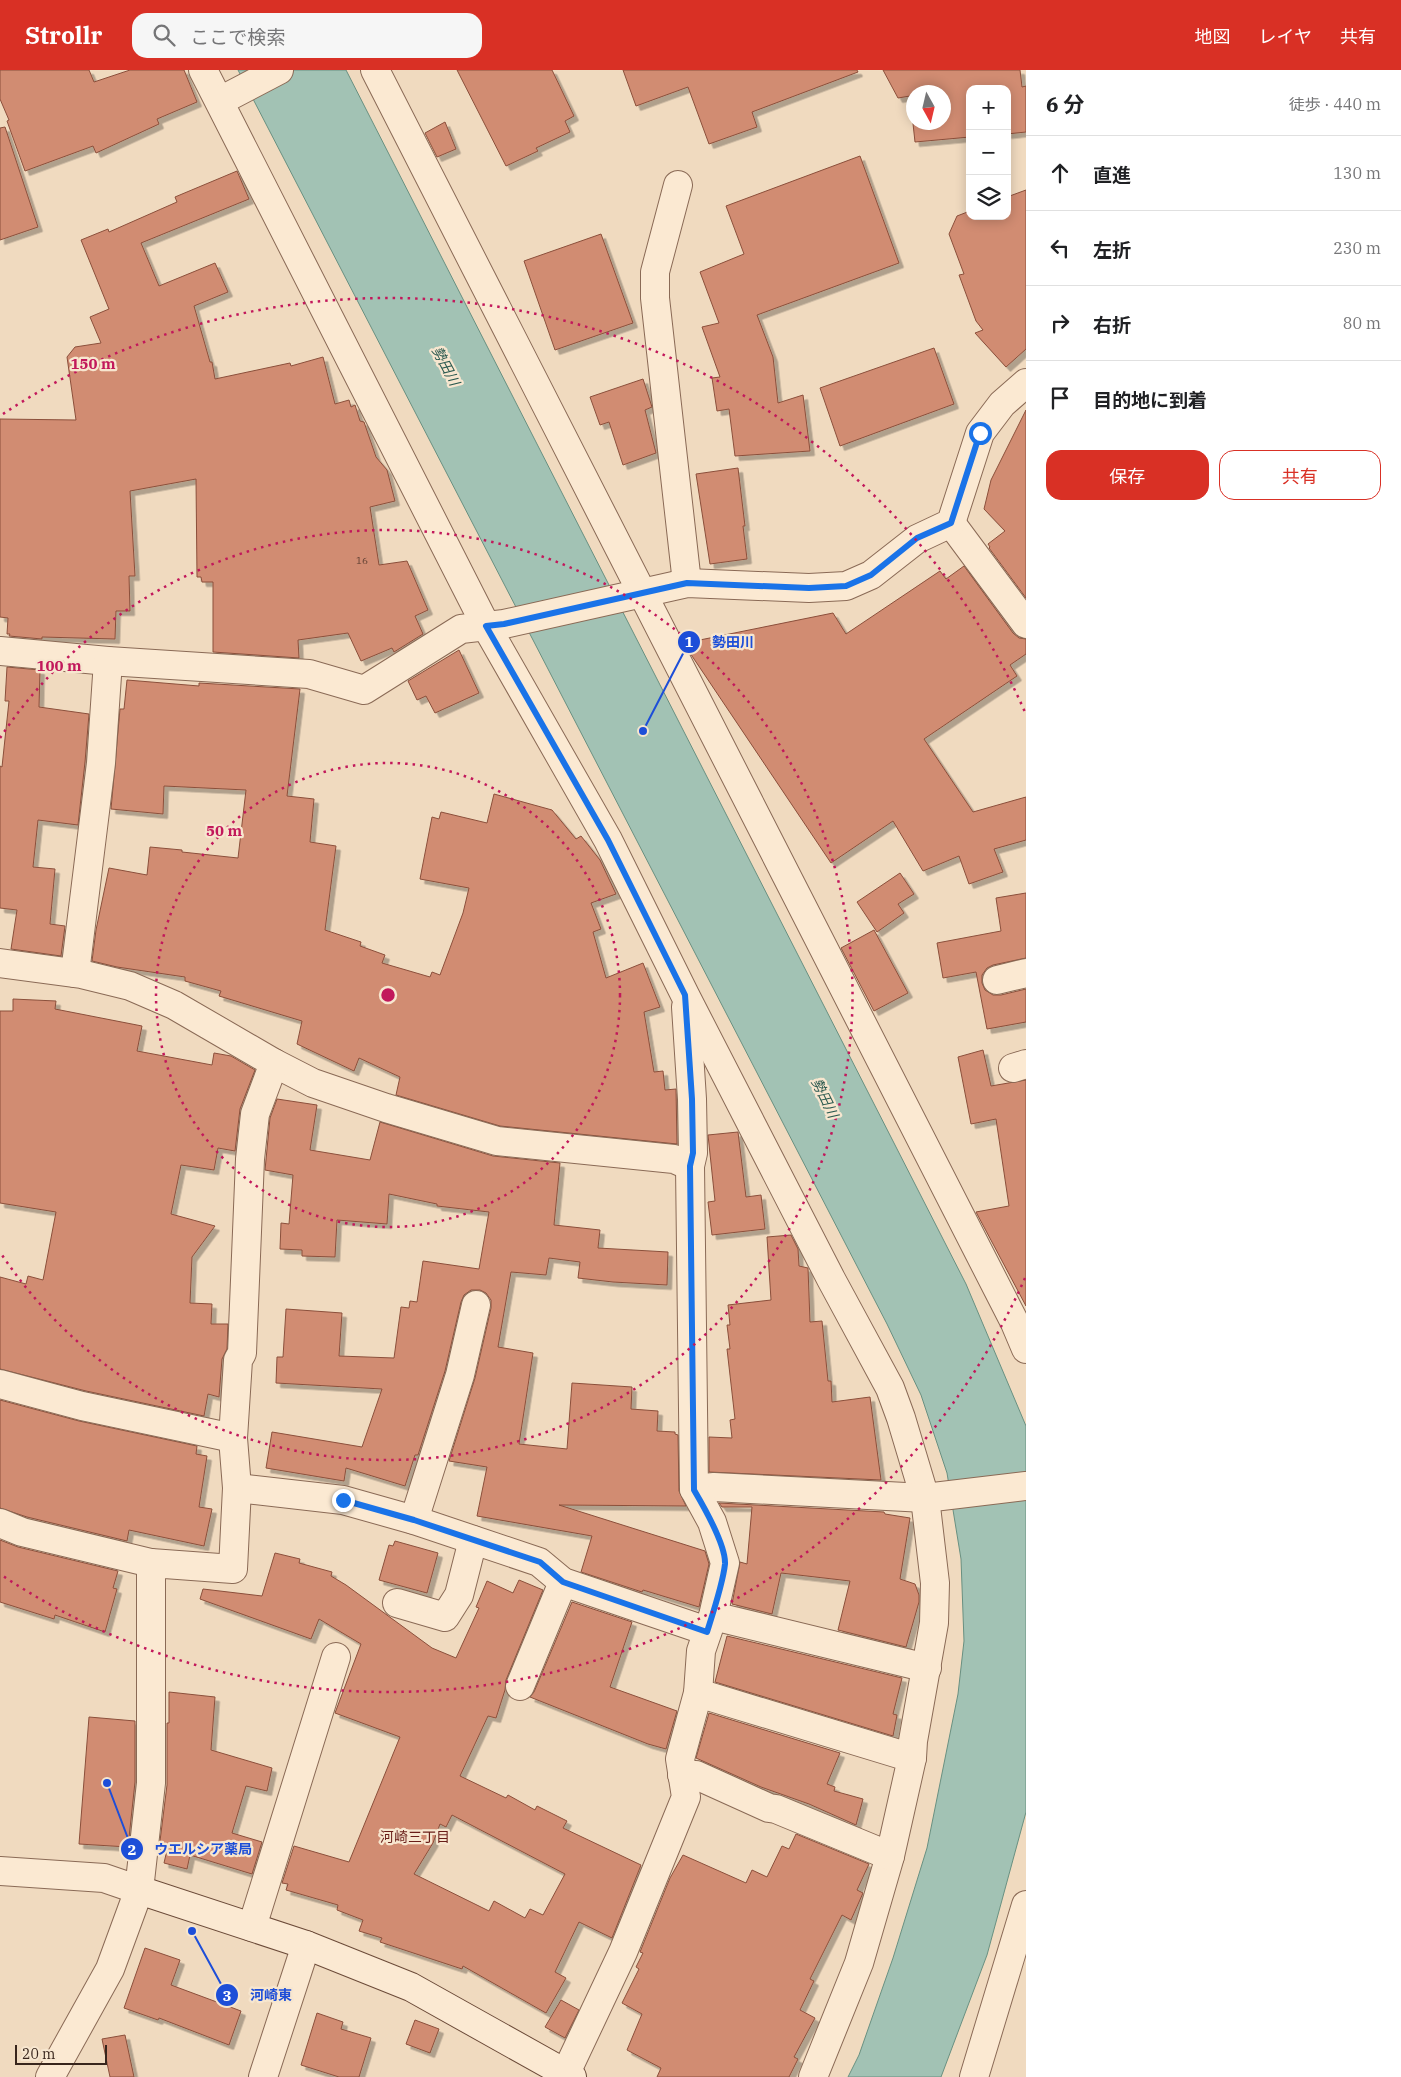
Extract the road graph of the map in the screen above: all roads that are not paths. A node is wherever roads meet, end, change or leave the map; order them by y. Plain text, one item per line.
1 (203, 70) edge
2 (279, 70) edge
3 (374, 70) edge
4 (224, 98) junction
5 (678, 185) dead end
6 (1026, 382) edge
7 (951, 523) junction
8 (687, 583) junction
9 (634, 594) junction
10 (1026, 624) edge
11 (495, 625) junction
12 (0, 651) edge
13 (108, 661) junction
14 (0, 963) edge
15 (1026, 973) edge
16 (75, 974) junction
17 (997, 980) dead end
18 (685, 995) junction
19 (274, 1063) junction
20 (690, 1166) junction
21 (476, 1305) dead end
22 (1026, 1349) edge
23 (0, 1384) edge
24 (233, 1438) junction
25 (1026, 1486) edge
26 (237, 1488) junction
27 (694, 1490) junction
28 (930, 1497) junction
29 (414, 1520) junction
30 (0, 1523) edge
31 (473, 1540) junction
32 (151, 1563) junction
33 (563, 1582) junction
34 (397, 1603) dead end
35 (710, 1624) junction
36 (336, 1657) dead end
37 (927, 1668) junction
38 (520, 1686) dead end
39 (698, 1693) junction
40 (912, 1758) junction
41 (682, 1774) junction
42 (890, 1856) junction
43 (0, 1871) edge
44 (139, 1890) junction
45 (1026, 1905) edge
46 (252, 1927) junction
47 (306, 1944) junction
48 (567, 2076) edge
49 (50, 2077) edge
50 (263, 2077) edge
51 (813, 2077) edge
52 (974, 2077) edge

1 - 4 street
2 - 4 street
3 - 9 street
4 - 11 street
5 - 8 street
6 - 7 street
7 - 8 street
7 - 10 street
8 - 9 street
9 - 11 street
9 - 22 street
11 - 13 street
11 - 18 street
12 - 13 street
13 - 16 street
14 - 16 street
15 - 17 street
16 - 19 street
18 - 20 street
18 - 28 street
19 - 20 street
19 - 24 street
20 - 27 street
21 - 29 street
23 - 24 street
24 - 26 street
25 - 28 street
26 - 29 street
26 - 32 street
27 - 28 street
27 - 35 street
28 - 37 street
29 - 31 street
30 - 32 street
31 - 33 street
31 - 34 street
32 - 44 street
33 - 35 street
33 - 38 street
35 - 37 street
35 - 39 street
36 - 46 street
37 - 40 street
39 - 40 street
39 - 41 street
40 - 42 street
41 - 42 street
41 - 48 street
42 - 51 street
43 - 44 street
44 - 46 street
44 - 49 street
45 - 52 street
46 - 47 street
47 - 48 street
47 - 50 street

